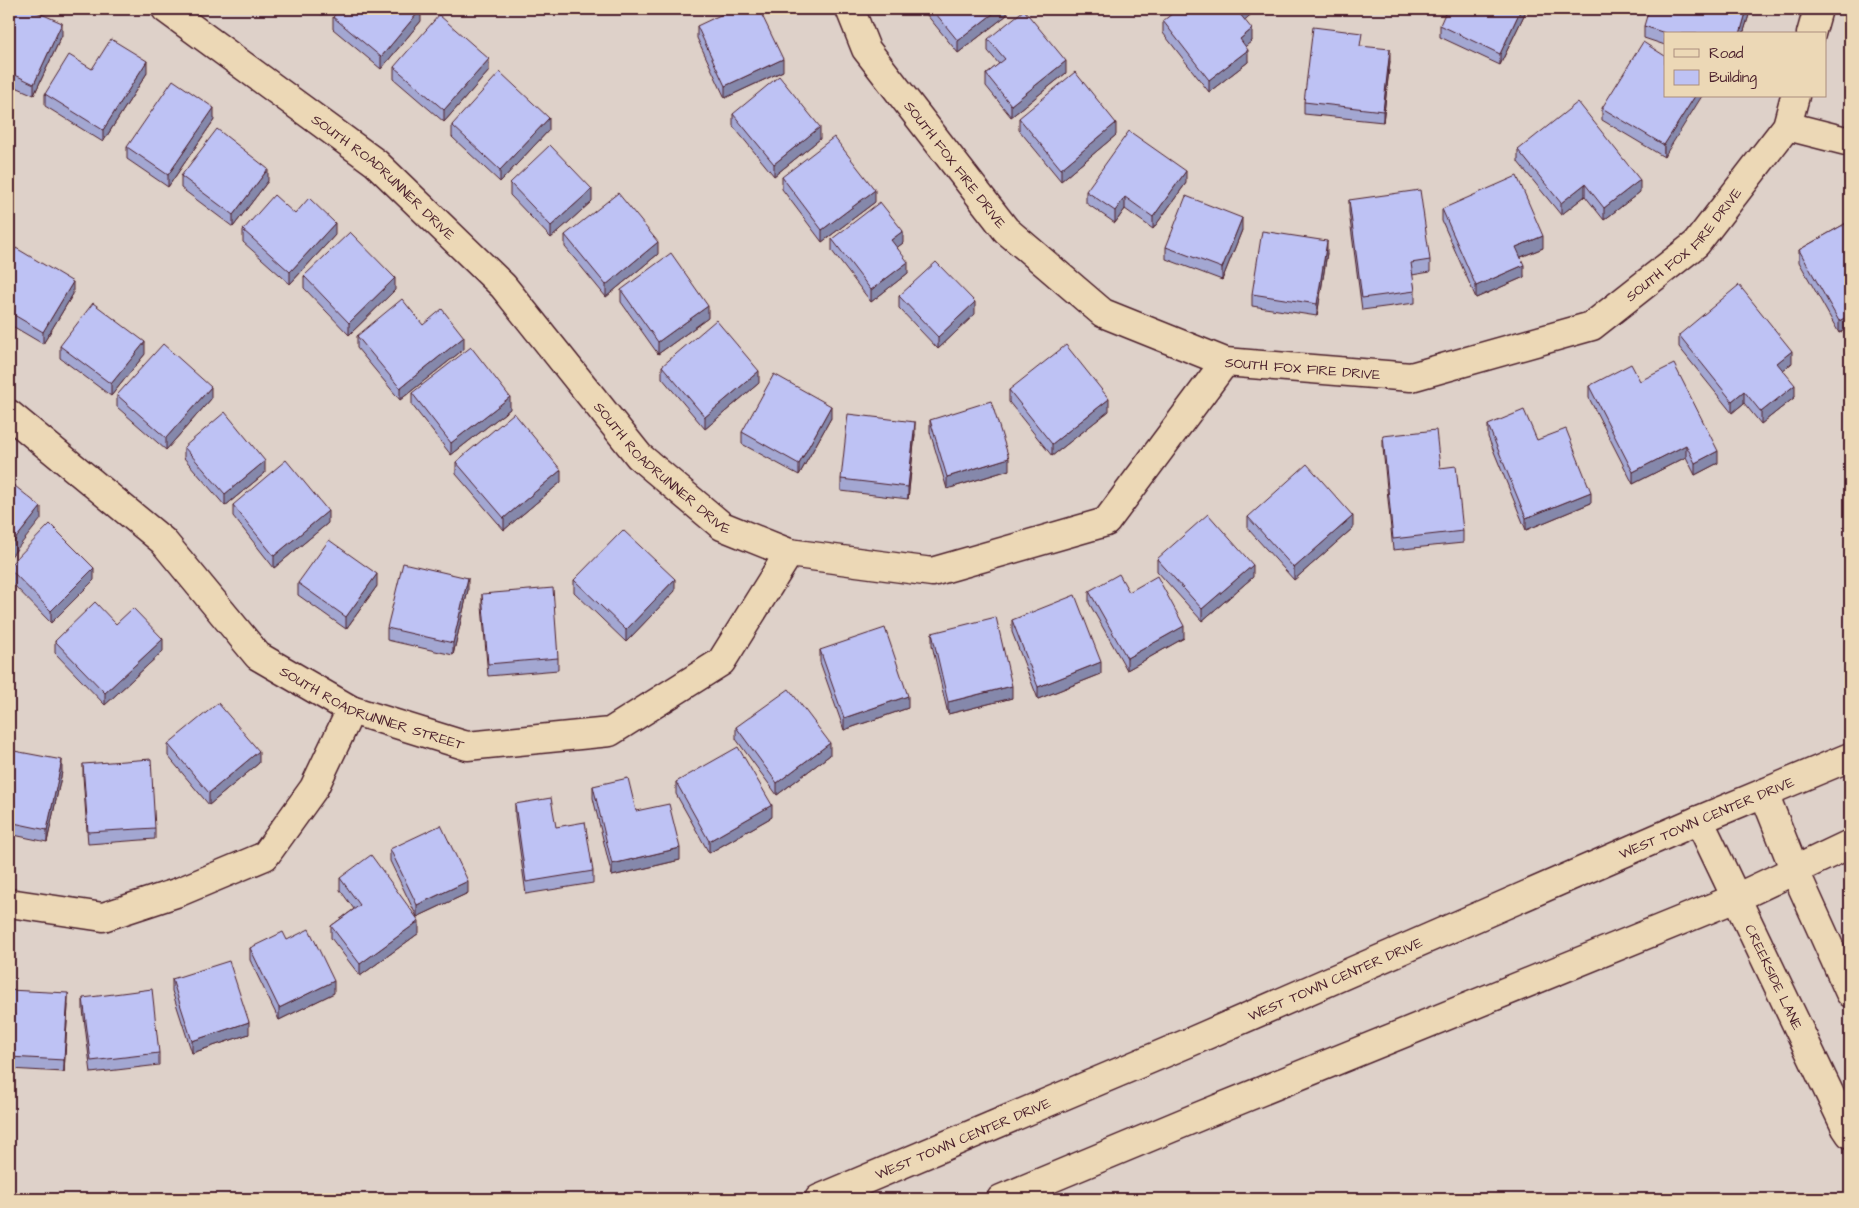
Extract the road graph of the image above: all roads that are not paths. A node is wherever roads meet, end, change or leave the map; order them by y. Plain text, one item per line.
1 (166, 9) edge
2 (850, 9) edge
3 (1818, 9) edge
4 (1812, 32) edge
5 (1794, 98) edge
6 (1787, 126) junction
7 (1850, 142) edge
8 (1225, 362) junction
9 (9, 414) edge
10 (789, 553) junction
11 (351, 710) junction
12 (1850, 757) edge
13 (1764, 793) junction
14 (1699, 820) junction
15 (1850, 844) edge
16 (1795, 871) junction
17 (1736, 898) junction
18 (9, 903) edge
19 (1850, 993) edge
20 (1850, 1134) edge
21 (819, 1199) edge
22 (1001, 1199) edge

1 - 10 street, SOUTH ROADRUNNER DRIVE
2 - 8 street, SOUTH FOX FIRE DRIVE
3 - 4 street
5 - 6 street, SOUTH FOX FIRE DRIVE
6 - 7 street
6 - 8 street, SOUTH FOX FIRE DRIVE
8 - 10 street, SOUTH ROADRUNNER DRIVE
9 - 11 street, SOUTH ROADRUNNER STREET
10 - 11 street, SOUTH ROADRUNNER STREET
11 - 18 street
12 - 13 street, WEST TOWN CENTER DRIVE
13 - 14 street, WEST TOWN CENTER DRIVE
13 - 16 street
14 - 17 street, CREEKSIDE LANE
14 - 21 street, WEST TOWN CENTER DRIVE
15 - 16 street
16 - 17 street
16 - 19 street
17 - 20 street, CREEKSIDE LANE
17 - 22 street

